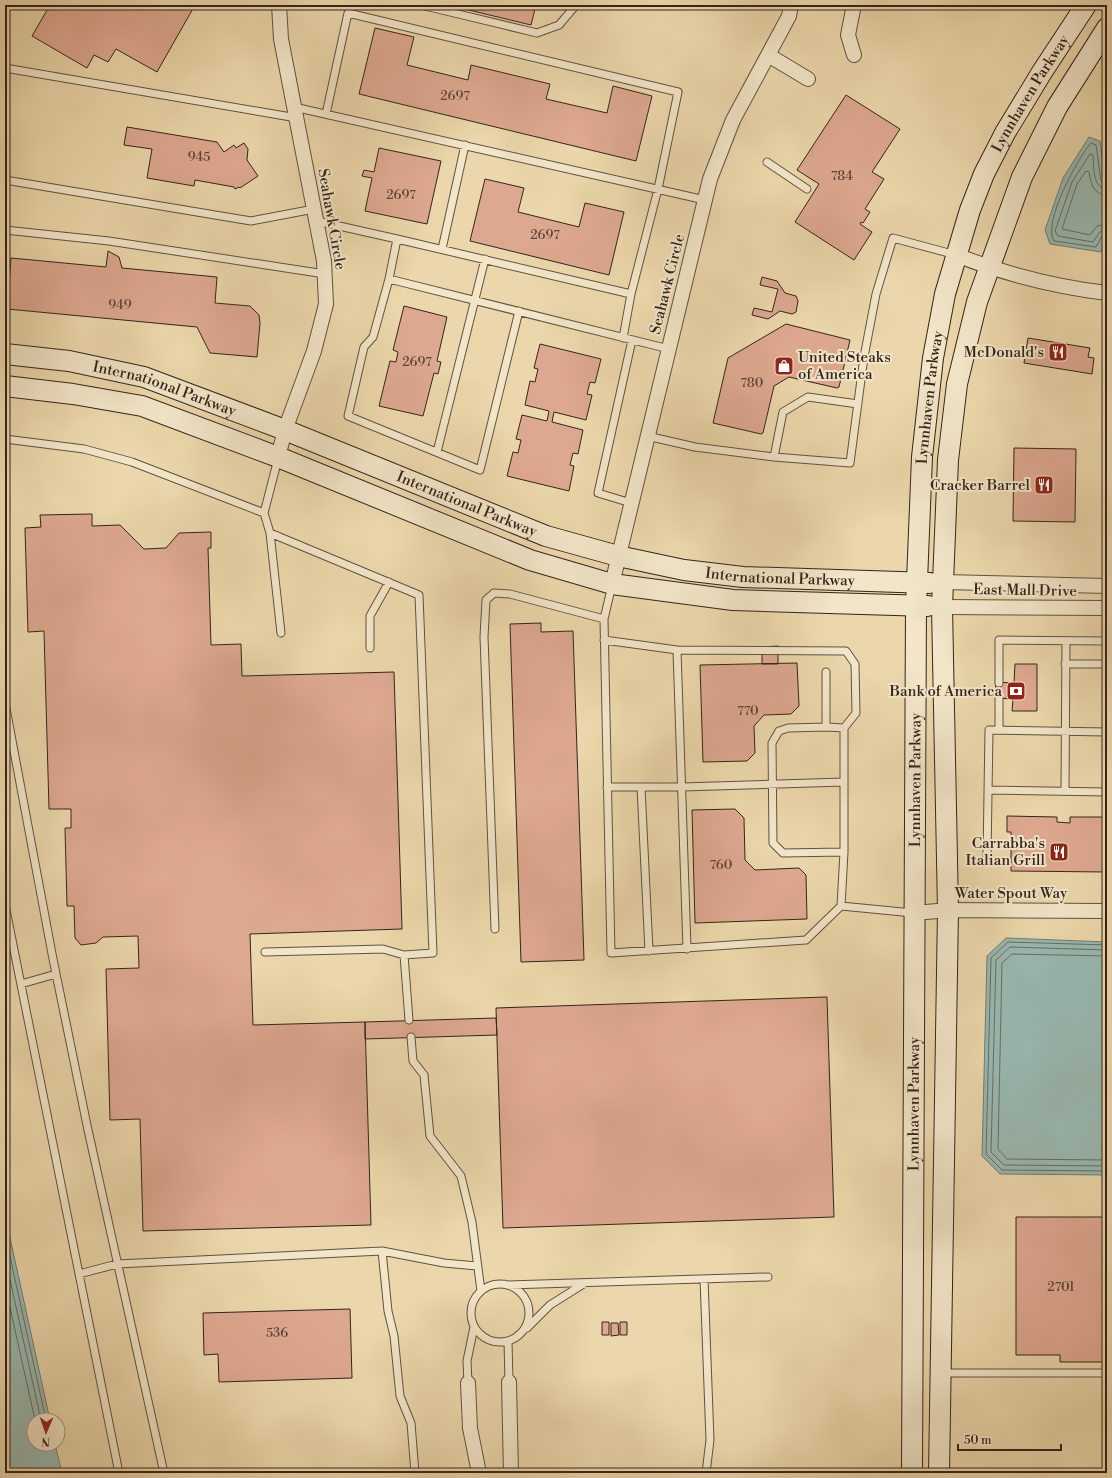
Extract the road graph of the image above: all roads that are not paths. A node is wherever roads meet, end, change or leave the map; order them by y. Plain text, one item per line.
1 (279, 5) edge
2 (421, 5) edge
3 (576, 5) edge
4 (791, 5) edge
5 (854, 5) edge
6 (1086, 5) edge
7 (1107, 28) edge
8 (768, 55) junction
9 (854, 55) dead end
10 (5, 68) edge
11 (808, 79) dead end
12 (296, 112) junction
13 (326, 114) junction
14 (465, 146) junction
15 (767, 162) dead end
16 (5, 180) edge
17 (658, 189) junction
18 (807, 189) dead end
19 (705, 200) junction
20 (316, 215) junction
21 (5, 230) edge
22 (397, 239) junction
23 (442, 249) junction
24 (956, 255) junction
25 (485, 259) junction
26 (990, 268) junction
27 (325, 274) junction
28 (388, 279) junction
29 (1107, 293) edge
30 (631, 294) junction
31 (474, 300) junction
32 (519, 312) junction
33 (623, 338) junction
34 (632, 340) junction
35 (669, 349) junction
36 (5, 354) edge
37 (5, 386) edge
38 (858, 404) junction
39 (285, 430) junction
40 (648, 436) junction
41 (5, 438) edge
42 (437, 452) junction
43 (278, 457) junction
44 (774, 457) junction
45 (631, 503) junction
46 (264, 513) junction
47 (270, 533) junction
48 (618, 556) junction
49 (389, 582) junction
50 (944, 582) junction
51 (917, 583) junction
52 (612, 584) junction
53 (1107, 586) edge
54 (916, 606) junction
55 (942, 606) junction
56 (1107, 608) edge
57 (604, 619) junction
58 (280, 633) dead end
59 (604, 640) junction
60 (1066, 641) junction
61 (1107, 641) edge
62 (370, 648) dead end
63 (677, 650) junction
64 (1065, 664) junction
65 (1107, 664) edge
66 (826, 672) dead end
67 (999, 683) dead end
68 (999, 699) dead end
69 (5, 703) edge
70 (826, 727) junction
71 (844, 728) junction
72 (999, 730) junction
73 (1065, 731) junction
74 (1107, 732) edge
75 (844, 782) junction
76 (774, 784) junction
77 (607, 787) junction
78 (641, 787) junction
79 (682, 787) junction
80 (988, 790) junction
81 (1065, 791) junction
82 (1107, 792) edge
83 (844, 852) junction
84 (987, 857) dead end
85 (5, 905) edge
86 (842, 906) junction
87 (948, 910) junction
88 (1107, 911) edge
89 (915, 913) junction
90 (495, 929) dead end
91 (687, 949) junction
92 (649, 951) junction
93 (265, 952) dead end
94 (404, 955) junction
95 (56, 974) junction
96 (21, 984) junction
97 (409, 1020) dead end
98 (411, 1037) dead end
99 (382, 1251) junction
100 (117, 1264) junction
101 (477, 1266) junction
102 (79, 1274) junction
103 (768, 1277) dead end
104 (704, 1279) junction
105 (585, 1283) junction
106 (507, 1285) junction
107 (481, 1291) junction
108 (474, 1327) junction
109 (524, 1330) junction
110 (508, 1341) junction
111 (940, 1373) junction
112 (1107, 1373) edge
113 (509, 1382) joint
114 (468, 1383) joint
115 (119, 1473) edge
116 (164, 1473) edge
117 (415, 1473) edge
118 (479, 1473) edge
119 (511, 1473) edge
120 (706, 1473) edge
121 (912, 1473) edge
122 (939, 1473) edge

1 - 12 street, Seahawk Circle
2 - 3 lane
4 - 8 street, Seahawk Circle
5 - 9 street
6 - 24 main road, Lynnhaven Parkway
7 - 26 main road, Lynnhaven Parkway
8 - 11 street
8 - 19 street, Seahawk Circle
10 - 12 lane
12 - 13 lane
12 - 20 street, Seahawk Circle
13 - 14 lane
13 - 17 lane
14 - 17 lane
14 - 23 lane
15 - 18 lane
16 - 20 lane
17 - 19 lane
17 - 30 lane
19 - 35 street, Seahawk Circle
20 - 22 lane
20 - 27 street, Seahawk Circle
21 - 27 lane
22 - 23 lane
22 - 28 lane
23 - 25 lane
24 - 26 street
24 - 38 lane
24 - 51 main road, Lynnhaven Parkway
25 - 30 lane
25 - 31 lane
26 - 29 street
26 - 50 main road, Lynnhaven Parkway
27 - 39 street, Seahawk Circle
28 - 31 lane
28 - 42 lane
30 - 33 lane
31 - 32 lane
31 - 42 lane
32 - 33 lane
32 - 42 lane
33 - 34 lane
34 - 35 lane
34 - 45 lane
35 - 40 street, Seahawk Circle
36 - 39 main road, International Parkway
37 - 43 main road, International Parkway
38 - 44 lane
38 - 44 lane
39 - 43 street, Seahawk Circle
39 - 48 main road, International Parkway
40 - 44 lane
40 - 45 street, Seahawk Circle
41 - 46 lane
43 - 46 lane
43 - 52 main road, International Parkway
45 - 48 street, Seahawk Circle
46 - 47 lane
47 - 49 lane
47 - 58 lane
48 - 51 main road, International Parkway
48 - 52 street, Seahawk Circle
49 - 62 lane
49 - 94 lane
50 - 51 main road, International Parkway
50 - 53 street, East Mall Drive
50 - 55 main road, Lynnhaven Parkway
51 - 54 main road, Lynnhaven Parkway
52 - 54 main road, International Parkway
52 - 57 lane
54 - 55 main road, International Parkway
54 - 89 main road, Lynnhaven Parkway
55 - 56 street, East Mall Drive
55 - 87 main road, Lynnhaven Parkway
57 - 59 lane
57 - 90 lane
59 - 63 lane
59 - 77 lane
60 - 61 lane
60 - 64 lane
60 - 67 lane
63 - 71 lane
63 - 79 lane
64 - 65 lane
64 - 73 lane
66 - 70 lane
68 - 72 lane
69 - 95 lane
70 - 71 lane
70 - 76 lane
71 - 75 lane
72 - 73 lane
72 - 80 lane
73 - 74 lane
73 - 81 lane
75 - 76 lane
75 - 83 lane
76 - 79 lane
76 - 83 lane
77 - 78 lane
77 - 92 lane
78 - 79 lane
78 - 92 lane
79 - 91 lane
80 - 81 lane
80 - 84 lane
81 - 82 lane
83 - 86 lane
85 - 96 lane
86 - 89 lane
86 - 91 lane
87 - 88 street, Water Spout Way
87 - 89 street, Water Spout Way
87 - 111 main road, Lynnhaven Parkway
89 - 121 main road, Lynnhaven Parkway
91 - 92 lane
93 - 94 lane
94 - 97 lane
95 - 96 lane
95 - 100 lane
96 - 102 lane
98 - 101 lane
99 - 100 lane
99 - 101 lane
99 - 117 lane
100 - 102 lane
100 - 116 lane
101 - 107 lane
102 - 115 lane
103 - 104 lane
104 - 105 lane
104 - 120 lane
105 - 106 lane
105 - 109 lane
106 - 107 lane
106 - 109 lane
107 - 108 lane
108 - 110 lane
108 - 114 lane
109 - 110 lane
110 - 113 lane
111 - 112 lane
111 - 122 main road, Lynnhaven Parkway
113 - 119 street
114 - 118 street

